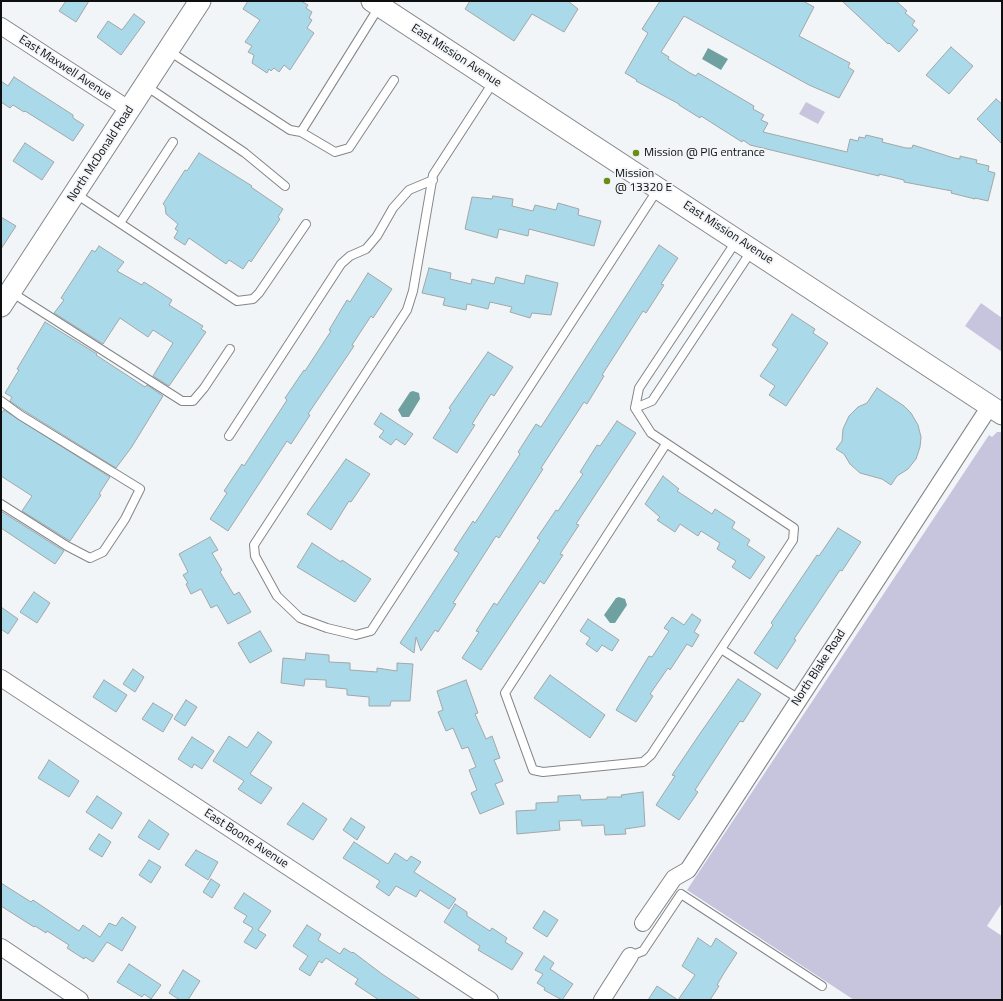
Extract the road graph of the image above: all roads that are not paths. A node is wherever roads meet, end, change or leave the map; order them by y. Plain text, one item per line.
1 (200, 1) edge
2 (376, 3) edge
3 (1, 26) edge
4 (168, 50) junction
5 (394, 80) dead end
6 (494, 81) junction
7 (145, 86) junction
8 (130, 110) junction
9 (301, 132) junction
10 (173, 142) dead end
11 (433, 180) junction
12 (286, 186) dead end
13 (659, 188) junction
14 (75, 193) junction
15 (120, 223) junction
16 (306, 224) dead end
17 (745, 245) junction
18 (4, 294) edge
19 (230, 349) dead end
20 (1, 401) edge
21 (635, 408) junction
22 (997, 408) edge
23 (229, 436) dead end
24 (666, 444) junction
25 (1, 504) edge
26 (720, 649) junction
27 (1, 678) edge
28 (799, 699) junction
29 (643, 923) dead end
30 (1, 947) edge
31 (630, 956) joint
32 (822, 986) dead end
33 (80, 1000) edge
34 (490, 1000) edge
35 (602, 1000) edge

1 - 4 street, North McDonald Road
2 - 6 street, East Mission Avenue
2 - 9 lane
3 - 8 street, East Maxwell Avenue
4 - 7 street, North McDonald Road
4 - 9 lane
5 - 9 lane
6 - 11 lane
6 - 13 street, East Mission Avenue
7 - 8 street, North McDonald Road
7 - 12 lane
8 - 14 street, North McDonald Road
10 - 15 lane
11 - 13 lane
11 - 23 lane
13 - 17 street, East Mission Avenue
14 - 15 lane
14 - 18 street, North McDonald Road
15 - 16 lane
17 - 21 lane
17 - 21 lane
17 - 22 street, East Mission Avenue
18 - 19 lane
20 - 25 lane
21 - 24 lane
22 - 28 street, North Blake Road
24 - 26 lane
24 - 26 lane
26 - 28 lane
27 - 34 street, East Boone Avenue
28 - 29 street, North Blake Road
30 - 33 street
31 - 32 lane
31 - 35 street

